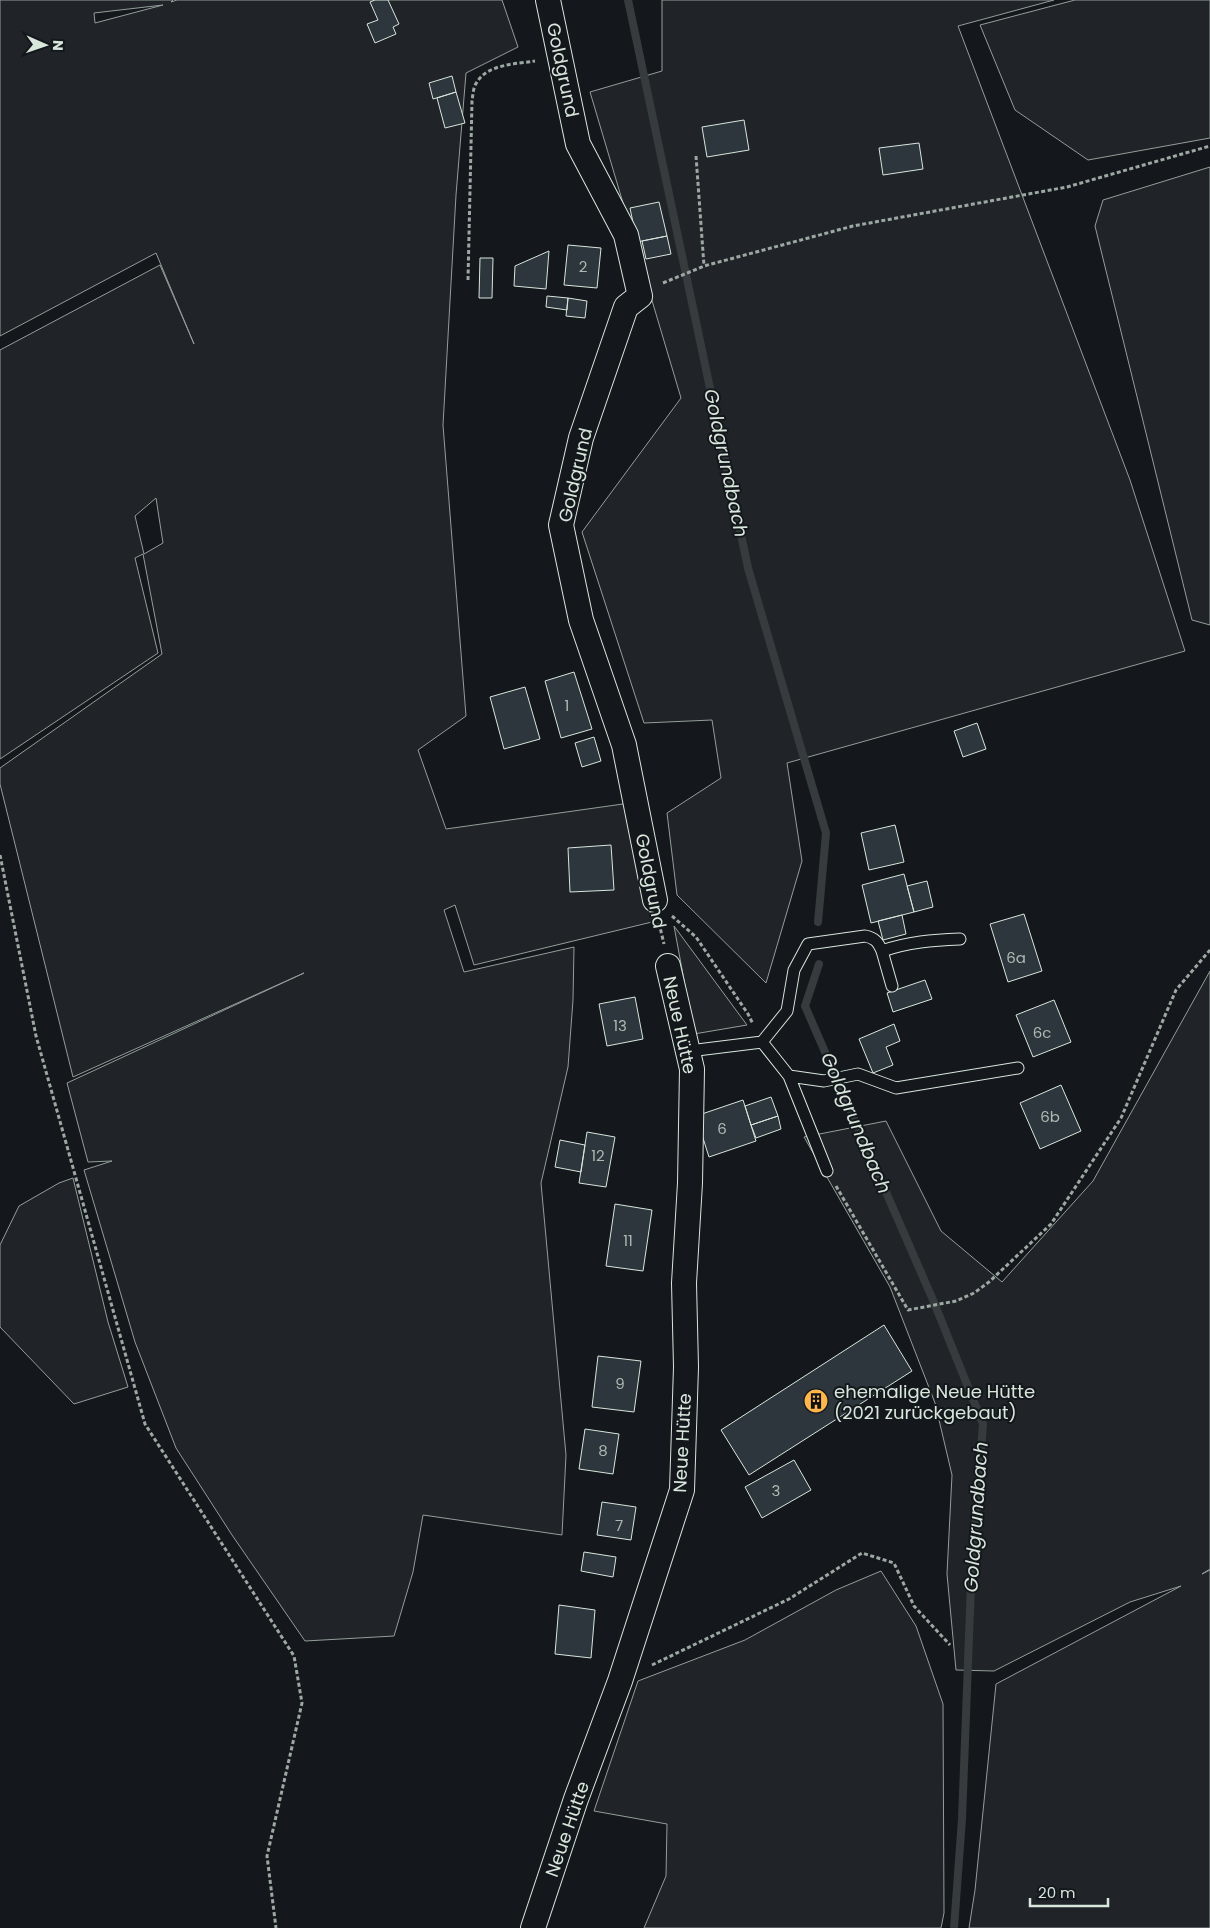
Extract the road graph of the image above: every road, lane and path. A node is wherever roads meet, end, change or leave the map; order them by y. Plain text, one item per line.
1 (548, 0) edge
2 (560, 58) junction
3 (1210, 146) edge
4 (696, 156) dead end
5 (704, 266) junction
6 (672, 279) dead end
7 (468, 280) dead end
8 (0, 855) edge
9 (655, 900) junction
10 (960, 939) dead end
11 (1210, 950) edge
12 (882, 951) junction
13 (668, 966) joint
14 (892, 986) dead end
15 (762, 1042) junction
16 (689, 1051) junction
17 (1018, 1068) dead end
18 (789, 1076) junction
19 (827, 1171) joint
20 (950, 1645) dead end
21 (620, 1681) junction
22 (276, 1928) edge
23 (533, 1928) edge

1 - 2 street, Goldgrund
2 - 7 path
2 - 9 street, Goldgrund
3 - 5 path
4 - 5 path
5 - 6 path
8 - 22 path
9 - 13 path, Goldgrund
9 - 15 path
10 - 12 lane
11 - 19 path
12 - 14 lane
12 - 15 lane
13 - 16 street, Neue Hütte
15 - 16 lane
15 - 18 lane
16 - 21 street, Neue Hütte
17 - 18 lane
18 - 19 lane
20 - 21 path
21 - 23 street, Neue Hütte

